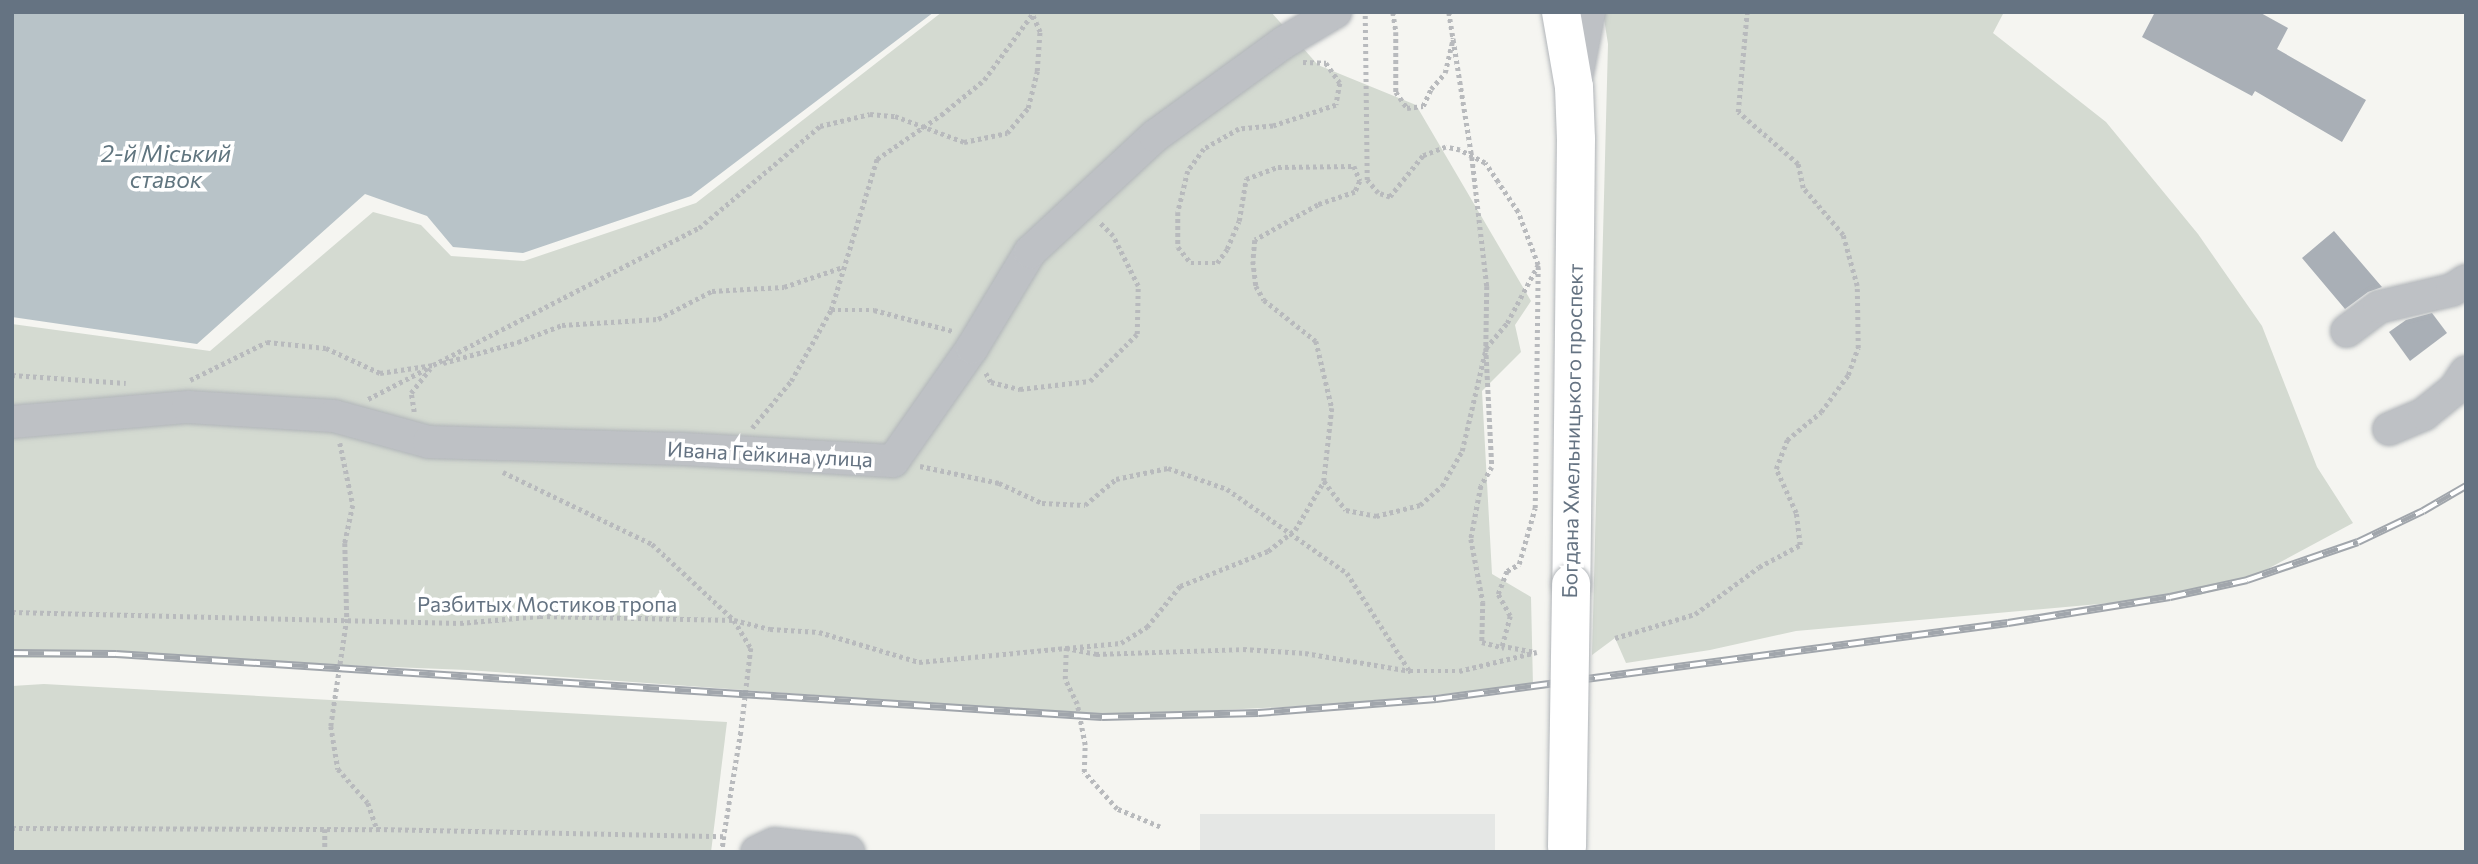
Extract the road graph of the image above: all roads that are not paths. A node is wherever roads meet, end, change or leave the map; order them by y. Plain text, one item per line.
1 (1335, 12) edge
2 (1561, 12) edge
3 (1589, 12) edge
4 (1574, 87) junction
5 (2466, 281) edge
6 (2347, 331) dead end
7 (2466, 372) edge
8 (12, 422) edge
9 (2389, 429) dead end
10 (1567, 849) edge
11 (757, 852) edge
12 (849, 852) edge

1 - 8 lane, Ивана Гейкина улица
2 - 4 main road, Богдана Хмельницького проспект
3 - 4 lane
4 - 10 main road, Богдана Хмельницького проспект, bridge
5 - 6 lane
7 - 9 lane
11 - 12 lane

